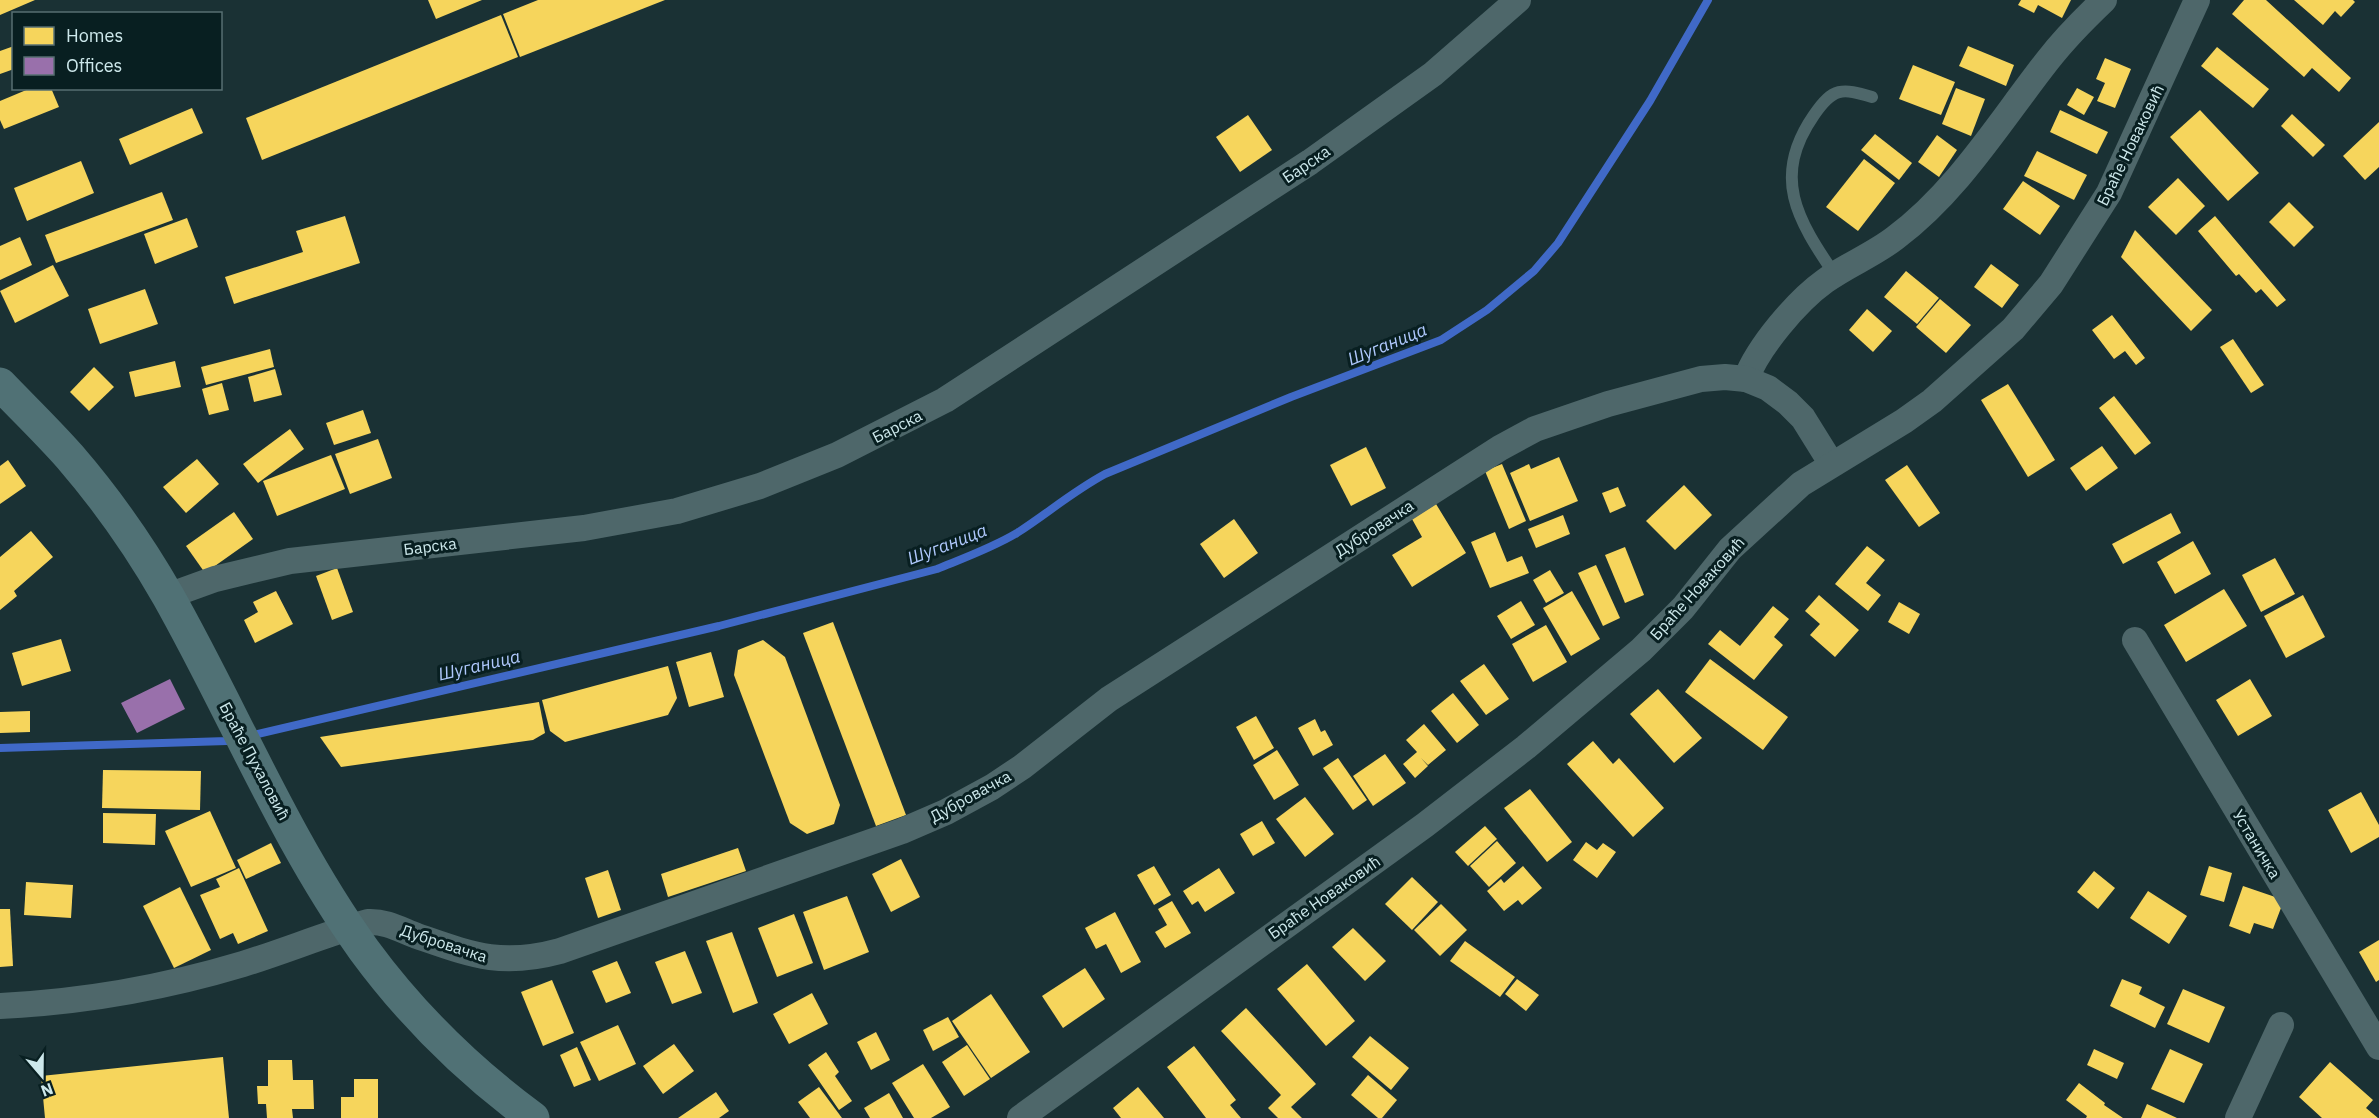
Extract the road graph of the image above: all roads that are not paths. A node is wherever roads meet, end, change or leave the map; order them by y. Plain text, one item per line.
1 (1518, 0) edge
2 (2104, 0) edge
3 (2197, 0) edge
4 (1872, 97) dead end
5 (1834, 275) junction
6 (1746, 379) junction
7 (0, 384) edge
8 (1831, 463) junction
9 (168, 596) junction
10 (2135, 640) dead end
11 (349, 927) junction
12 (0, 1006) edge
13 (2281, 1025) dead end
14 (2379, 1047) edge
15 (533, 1118) edge
16 (1020, 1118) edge
17 (2238, 1118) edge

1 - 9 street, Барска
2 - 5 street
3 - 8 street, Браће Новаковић
4 - 5 lane
5 - 6 street
6 - 8 street, Дубровачка
6 - 11 street, Дубровачка
7 - 9 main road, Браће Пухаловић
8 - 16 street, Браће Новаковић
9 - 11 main road, Браће Пухаловић
10 - 14 street, Устаничка
11 - 12 street, Дубровачка
11 - 15 main road, Браће Пухаловић
13 - 17 street

